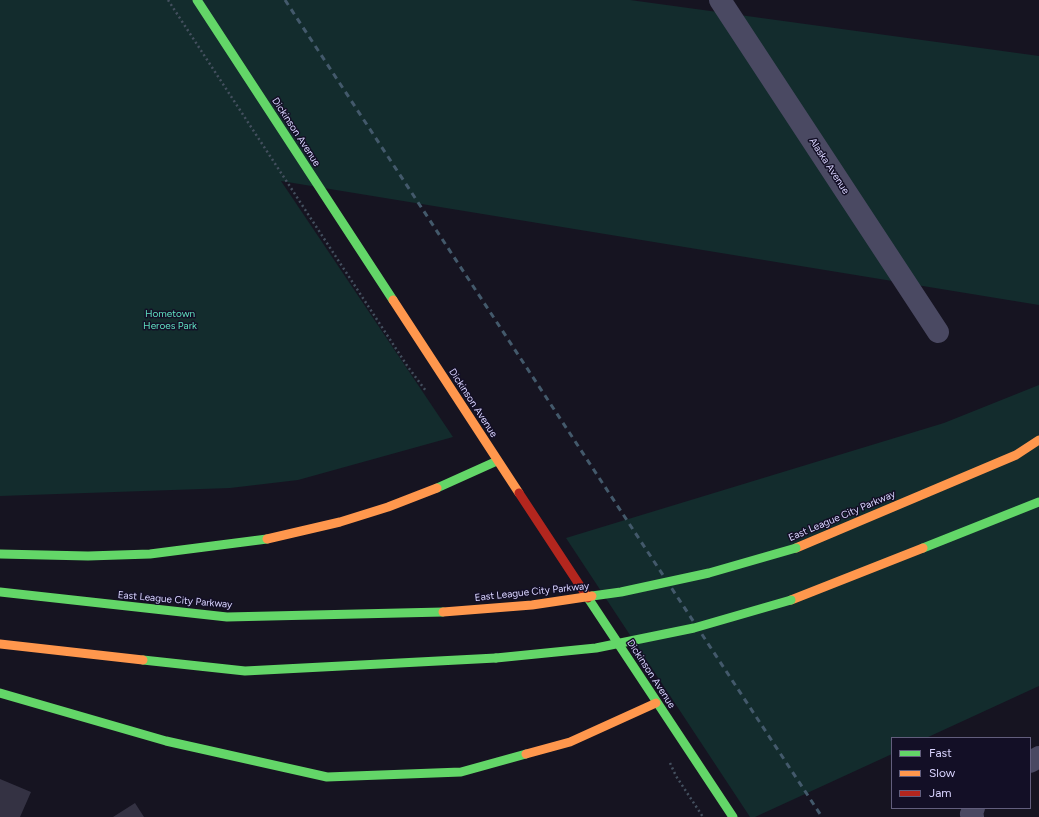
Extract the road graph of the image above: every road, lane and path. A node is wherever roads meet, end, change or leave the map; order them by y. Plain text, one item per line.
1 (168, 0) edge
2 (197, 0) edge
3 (720, 0) edge
4 (938, 332) dead end
5 (431, 398) dead end
6 (1039, 440) edge
7 (497, 460) junction
8 (1039, 502) edge
9 (0, 554) edge
10 (0, 592) edge
11 (0, 644) edge
12 (0, 693) edge
13 (656, 703) junction
14 (669, 762) dead end
15 (703, 817) edge
16 (734, 817) edge

1 - 5 path
2 - 7 main road, Dickinson Avenue
3 - 4 street, Alaska Avenue
6 - 10 main road, East League City Parkway, bridge
7 - 9 main road
7 - 13 main road, Dickinson Avenue
8 - 11 main road, bridge
12 - 13 main road
13 - 16 main road, Dickinson Avenue
14 - 15 path

